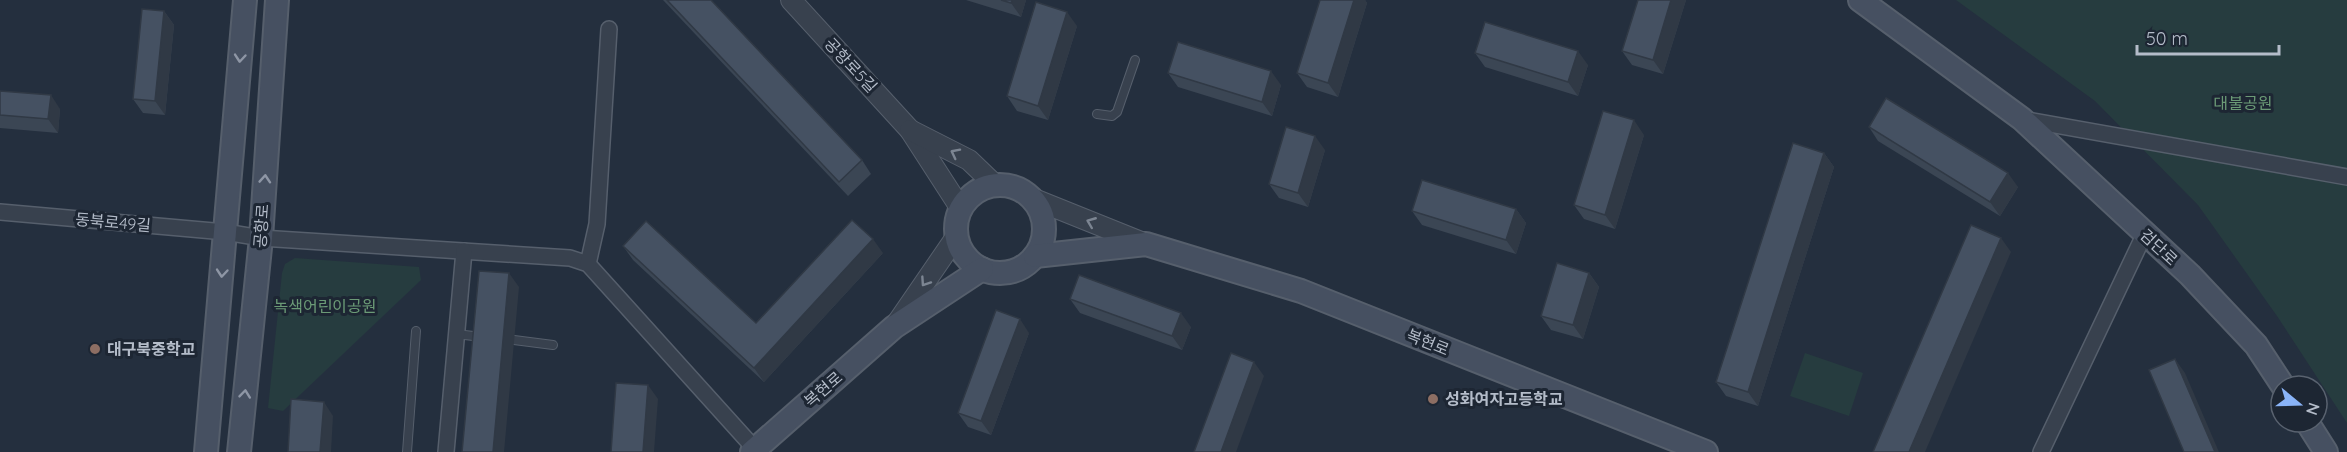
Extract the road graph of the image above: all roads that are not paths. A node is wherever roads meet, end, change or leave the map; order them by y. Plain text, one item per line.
1 (245, 0) edge
2 (277, 0) edge
3 (791, 0) edge
4 (1860, 0) edge
5 (609, 29) dead end
6 (1135, 60) dead end
7 (1097, 114) dead end
8 (2022, 119) junction
9 (910, 130) junction
10 (2347, 177) edge
11 (994, 184) junction
12 (1034, 199) junction
13 (961, 209) junction
14 (0, 212) edge
15 (225, 232) junction
16 (2145, 233) junction
17 (956, 237) junction
18 (261, 238) junction
19 (1146, 244) junction
20 (464, 251) junction
21 (1035, 256) junction
22 (588, 264) junction
23 (982, 269) junction
24 (894, 327) junction
25 (416, 331) dead end
26 (456, 334) junction
27 (484, 337) edge
28 (514, 340) dead end
29 (553, 345) dead end
30 (2275, 374) edge
31 (2315, 434) edge
32 (754, 451) edge
33 (206, 452) edge
34 (238, 452) edge
35 (407, 452) edge
36 (446, 452) edge
37 (1706, 452) edge
38 (2041, 452) edge
39 (2326, 452) edge

1 -> 15 main road
18 -> 2 main road, 공항로
3 - 9 street, 공항로5길
4 - 8 main road, 검단로
5 - 22 street
6 - 7 lane
8 - 10 street, 검단로
8 - 16 main road, 검단로
11 -> 9 street
9 - 13 street
11 - 12 main road
11 - 13 main road
19 -> 12 street
12 - 21 main road
13 - 17 main road
14 - 15 street, 동북로49길
15 - 18 street, 동북로49길
15 -> 33 main road
16 - 30 main road, 검단로
16 - 38 street
17 - 23 main road
17 -> 24 street
18 - 20 street, 동북로49길
34 -> 18 main road, 공항로
19 - 21 main road
19 - 37 main road, 복현로
20 - 22 street, 동북로49길
20 - 26 street
21 - 23 main road
22 - 32 street
23 - 24 main road, 복현로
24 - 32 main road, 복현로
25 - 35 lane
26 - 27 lane
26 - 36 street
28 - 29 lane
31 - 39 main road

